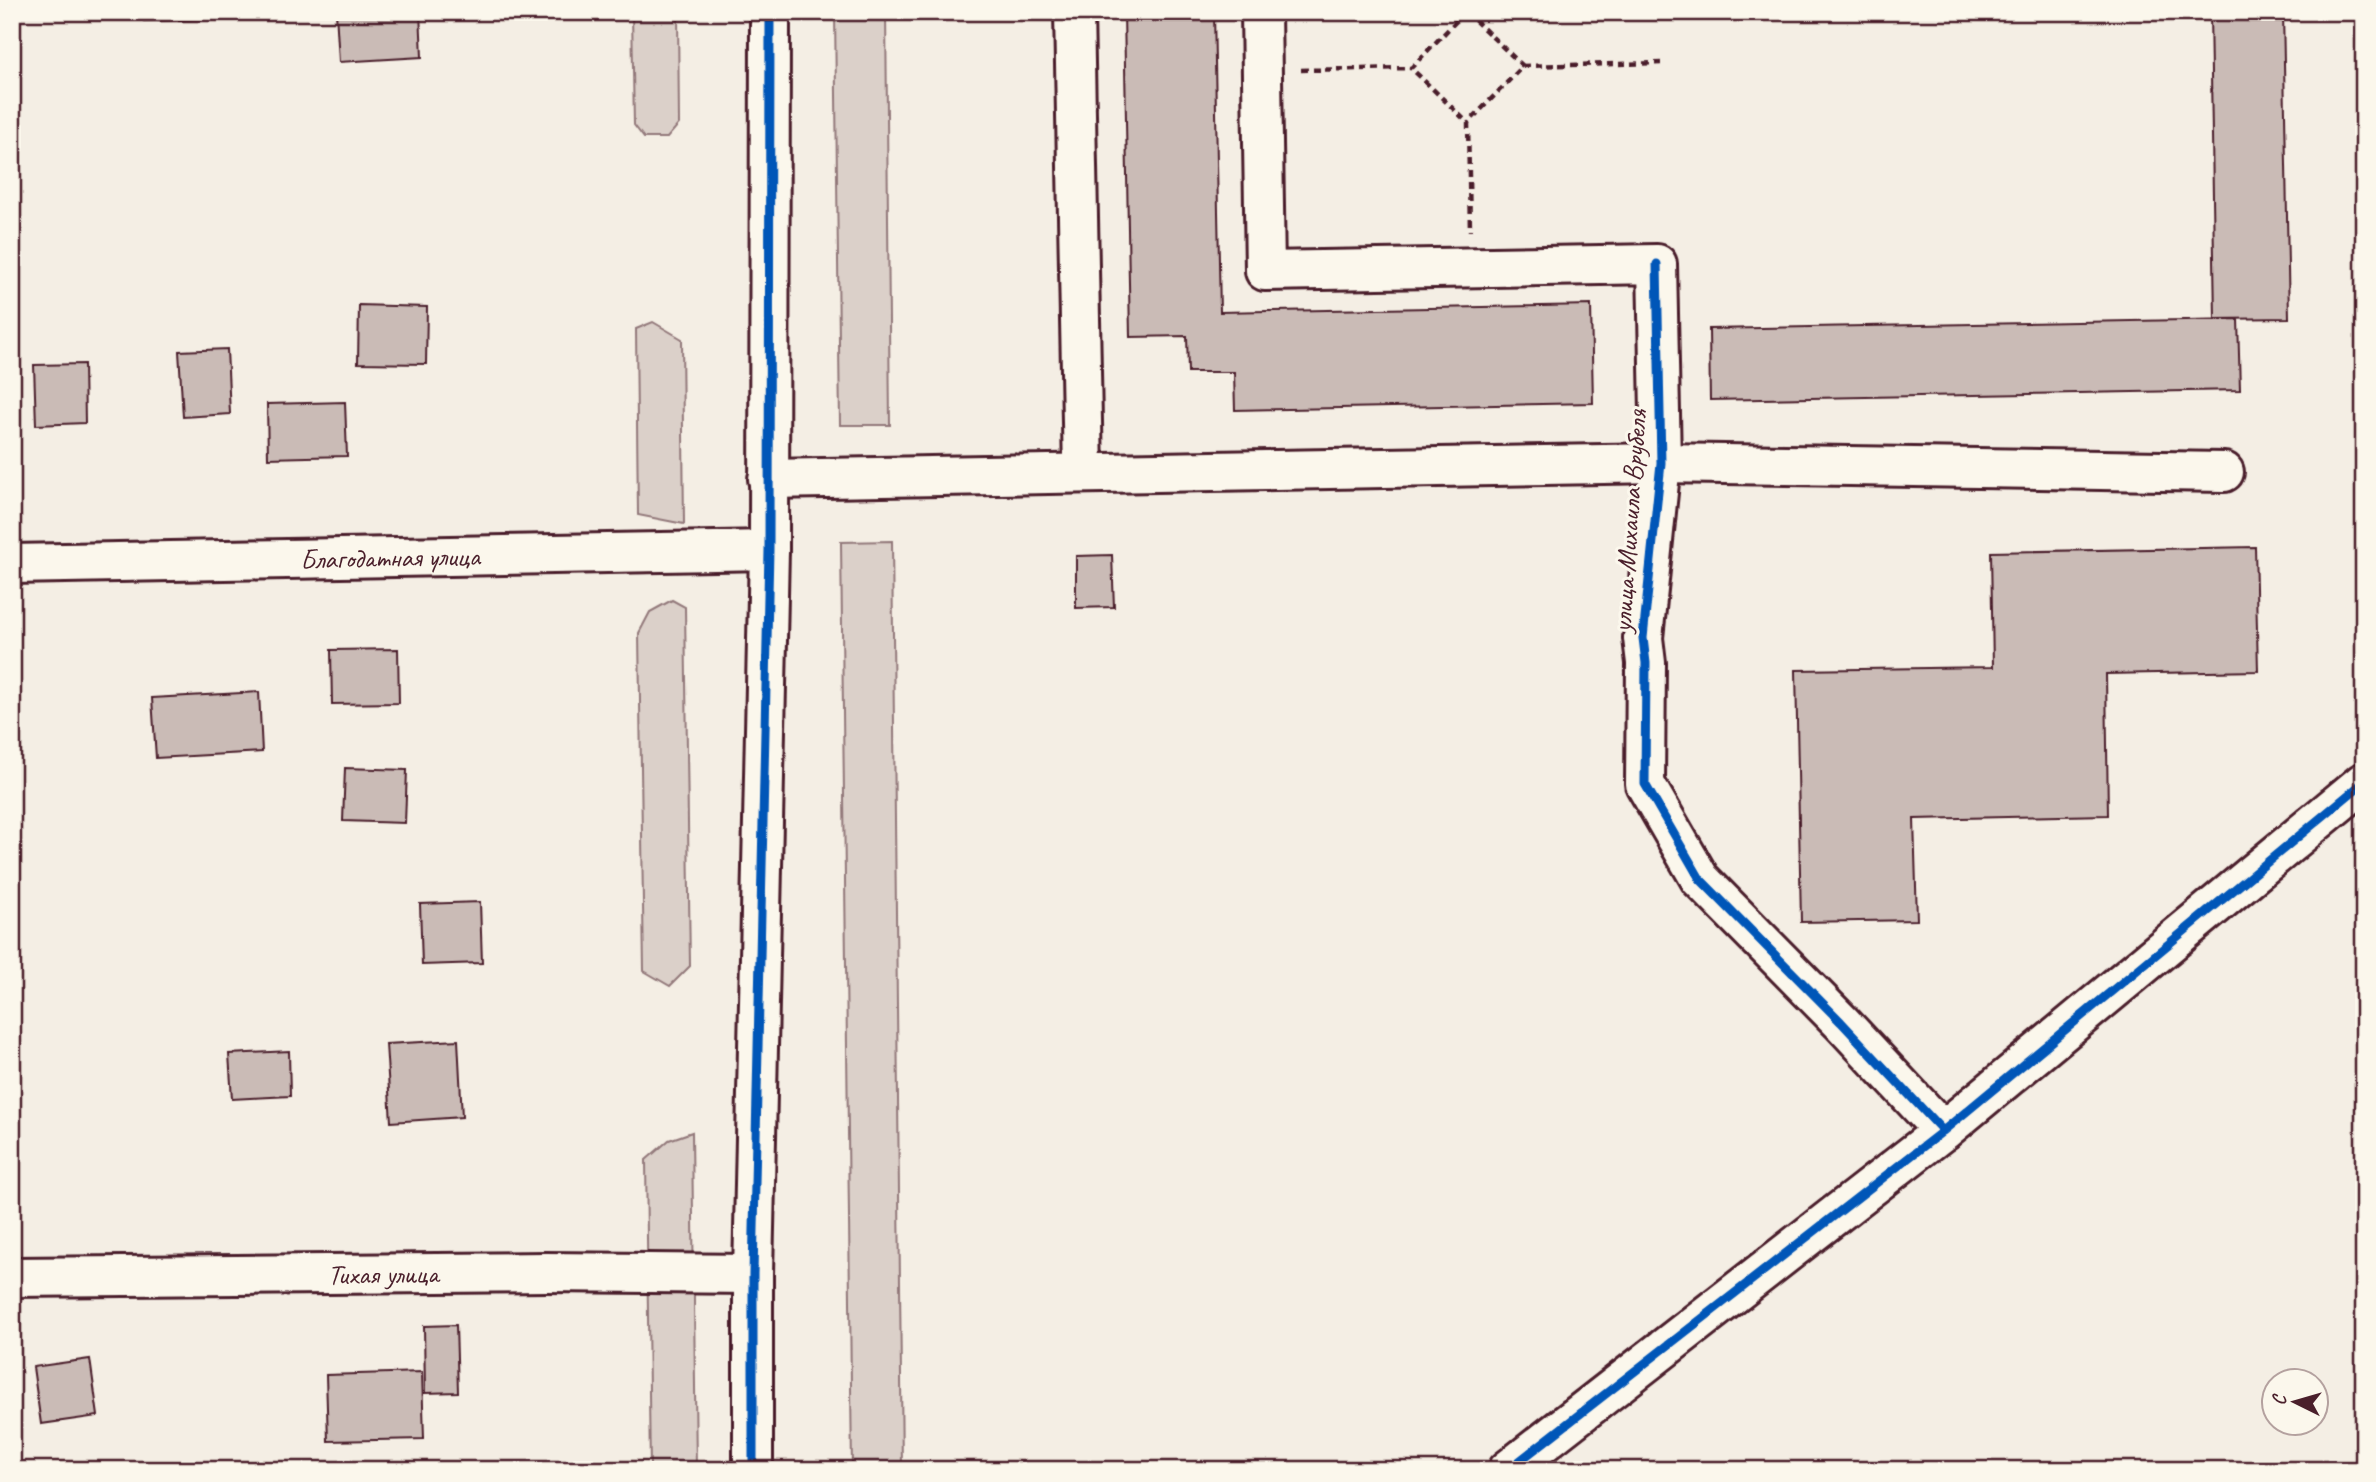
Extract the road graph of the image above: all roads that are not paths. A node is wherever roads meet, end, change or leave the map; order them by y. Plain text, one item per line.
1 (770, 12) edge
2 (1074, 12) edge
3 (1261, 12) edge
4 (1661, 463) junction
5 (2224, 472) dead end
6 (1083, 473) junction
7 (768, 479) junction
8 (769, 550) junction
9 (12, 564) edge
10 (2364, 782) edge
11 (1943, 1131) junction
12 (752, 1274) junction
13 (12, 1277) edge
14 (754, 1470) edge
15 (1508, 1470) edge

1 - 7 street
2 - 6 street
3 - 4 street, улица Михаила Врубеля
4 - 5 street
4 - 6 street
4 - 11 street, улица Михаила Врубеля
6 - 7 street
7 - 8 street
8 - 9 street, Благодатная улица
8 - 12 street
10 - 11 street
11 - 15 street
12 - 13 street, Тихая улица
12 - 14 street

